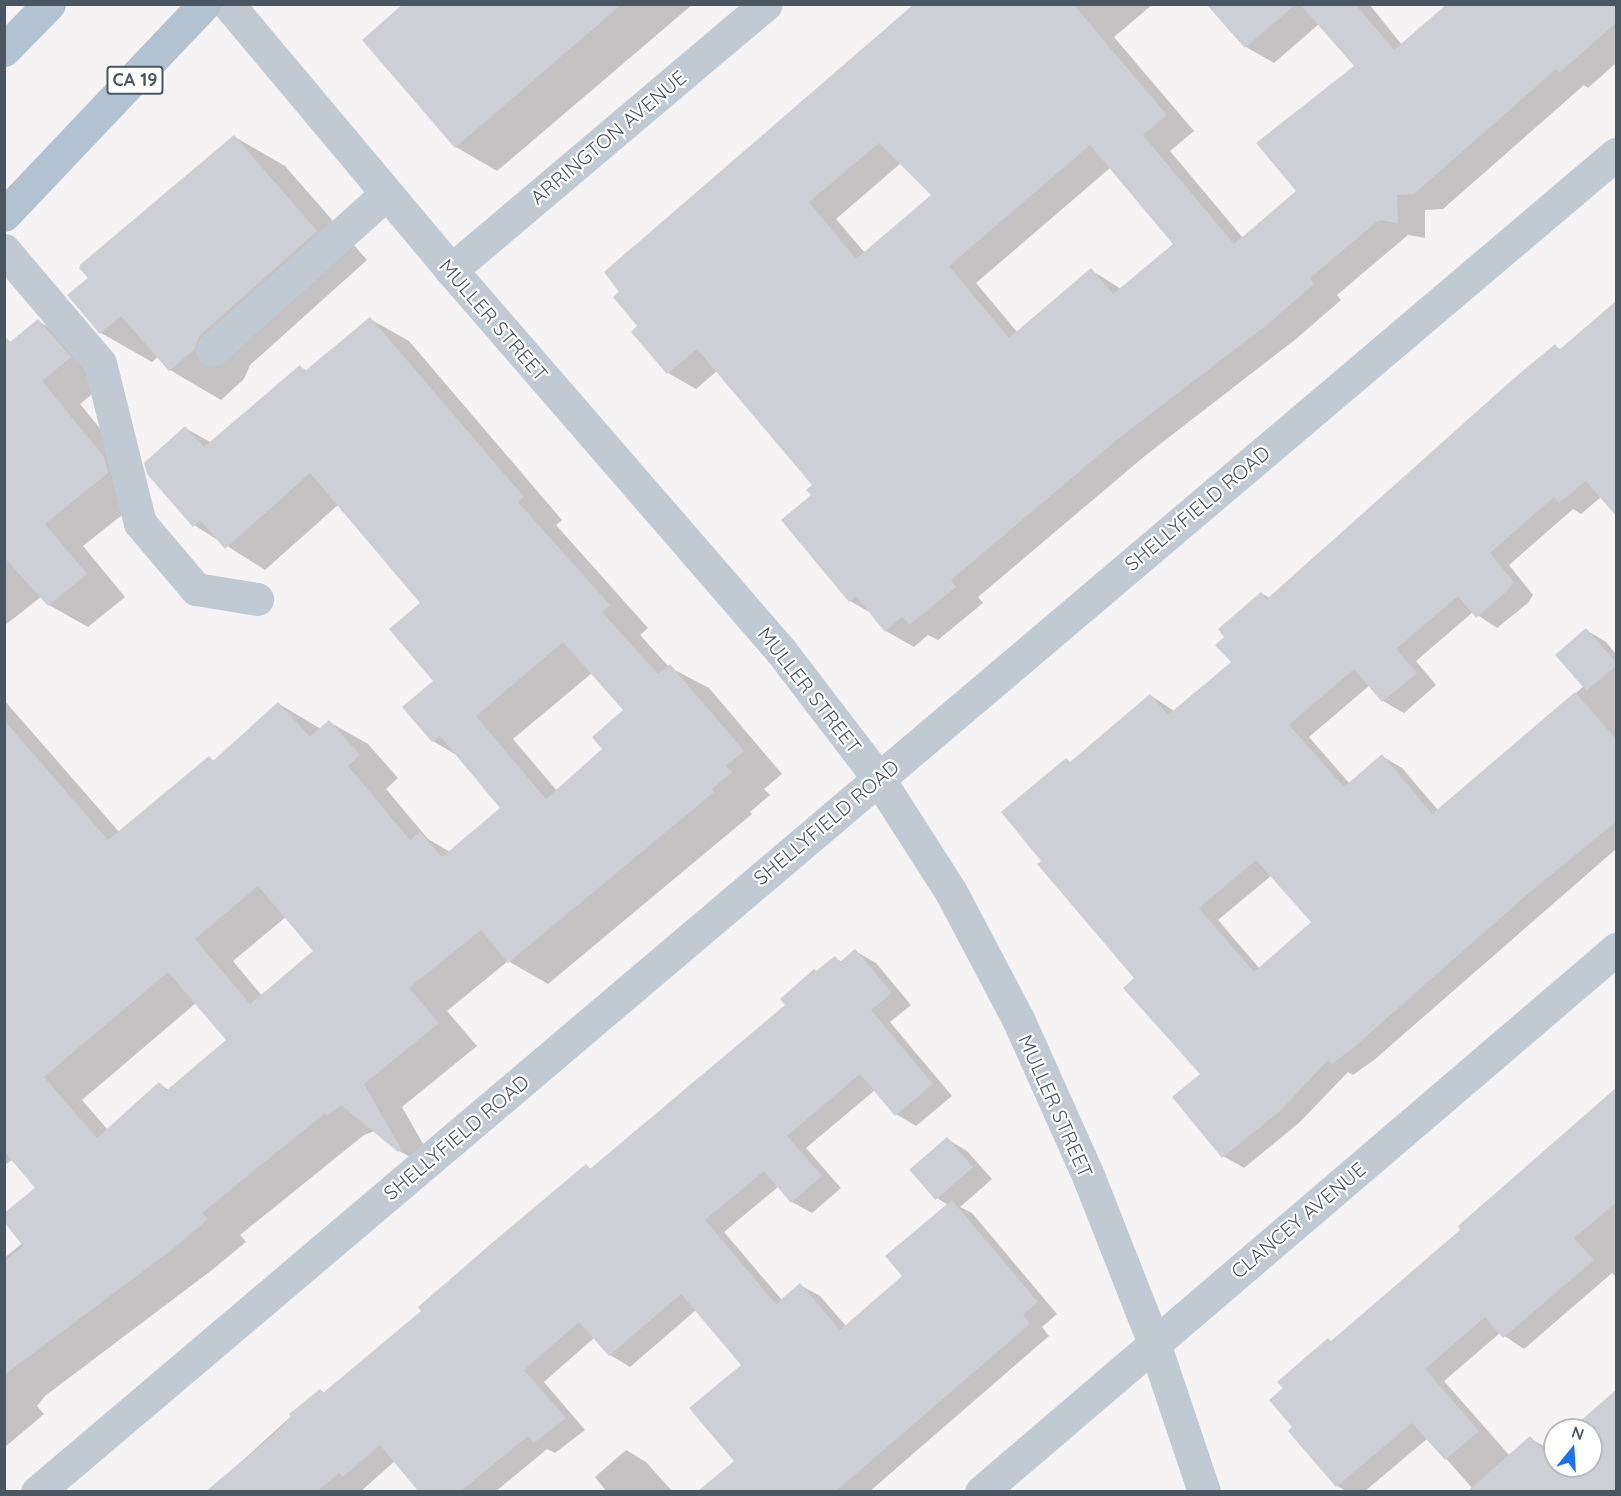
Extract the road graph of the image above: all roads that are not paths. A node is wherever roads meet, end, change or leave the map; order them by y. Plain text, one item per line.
1 (49, 4) edge
2 (204, 4) edge
3 (228, 4) edge
4 (766, 4) edge
5 (4, 50) edge
6 (1617, 154) edge
7 (386, 194) junction
8 (4, 215) edge
9 (4, 250) edge
10 (451, 270) junction
11 (212, 350) dead end
12 (257, 599) dead end
13 (878, 778) junction
14 (1617, 949) edge
15 (1154, 1343) junction
16 (37, 1491) edge
17 (981, 1491) edge
18 (1204, 1491) edge

1 - 5 main road
2 - 8 main road, CA 19
3 - 7 street, MULLER STREET
4 - 10 street, ARRINGTON AVENUE
6 - 13 street, SHELLYFIELD ROAD
7 - 10 street, MULLER STREET
7 - 11 street
9 - 12 street
10 - 13 street, MULLER STREET
13 - 15 street, MULLER STREET
13 - 16 street, SHELLYFIELD ROAD
14 - 15 street, CLANCEY AVENUE
15 - 17 street, CLANCEY AVENUE
15 - 18 street, MULLER STREET

